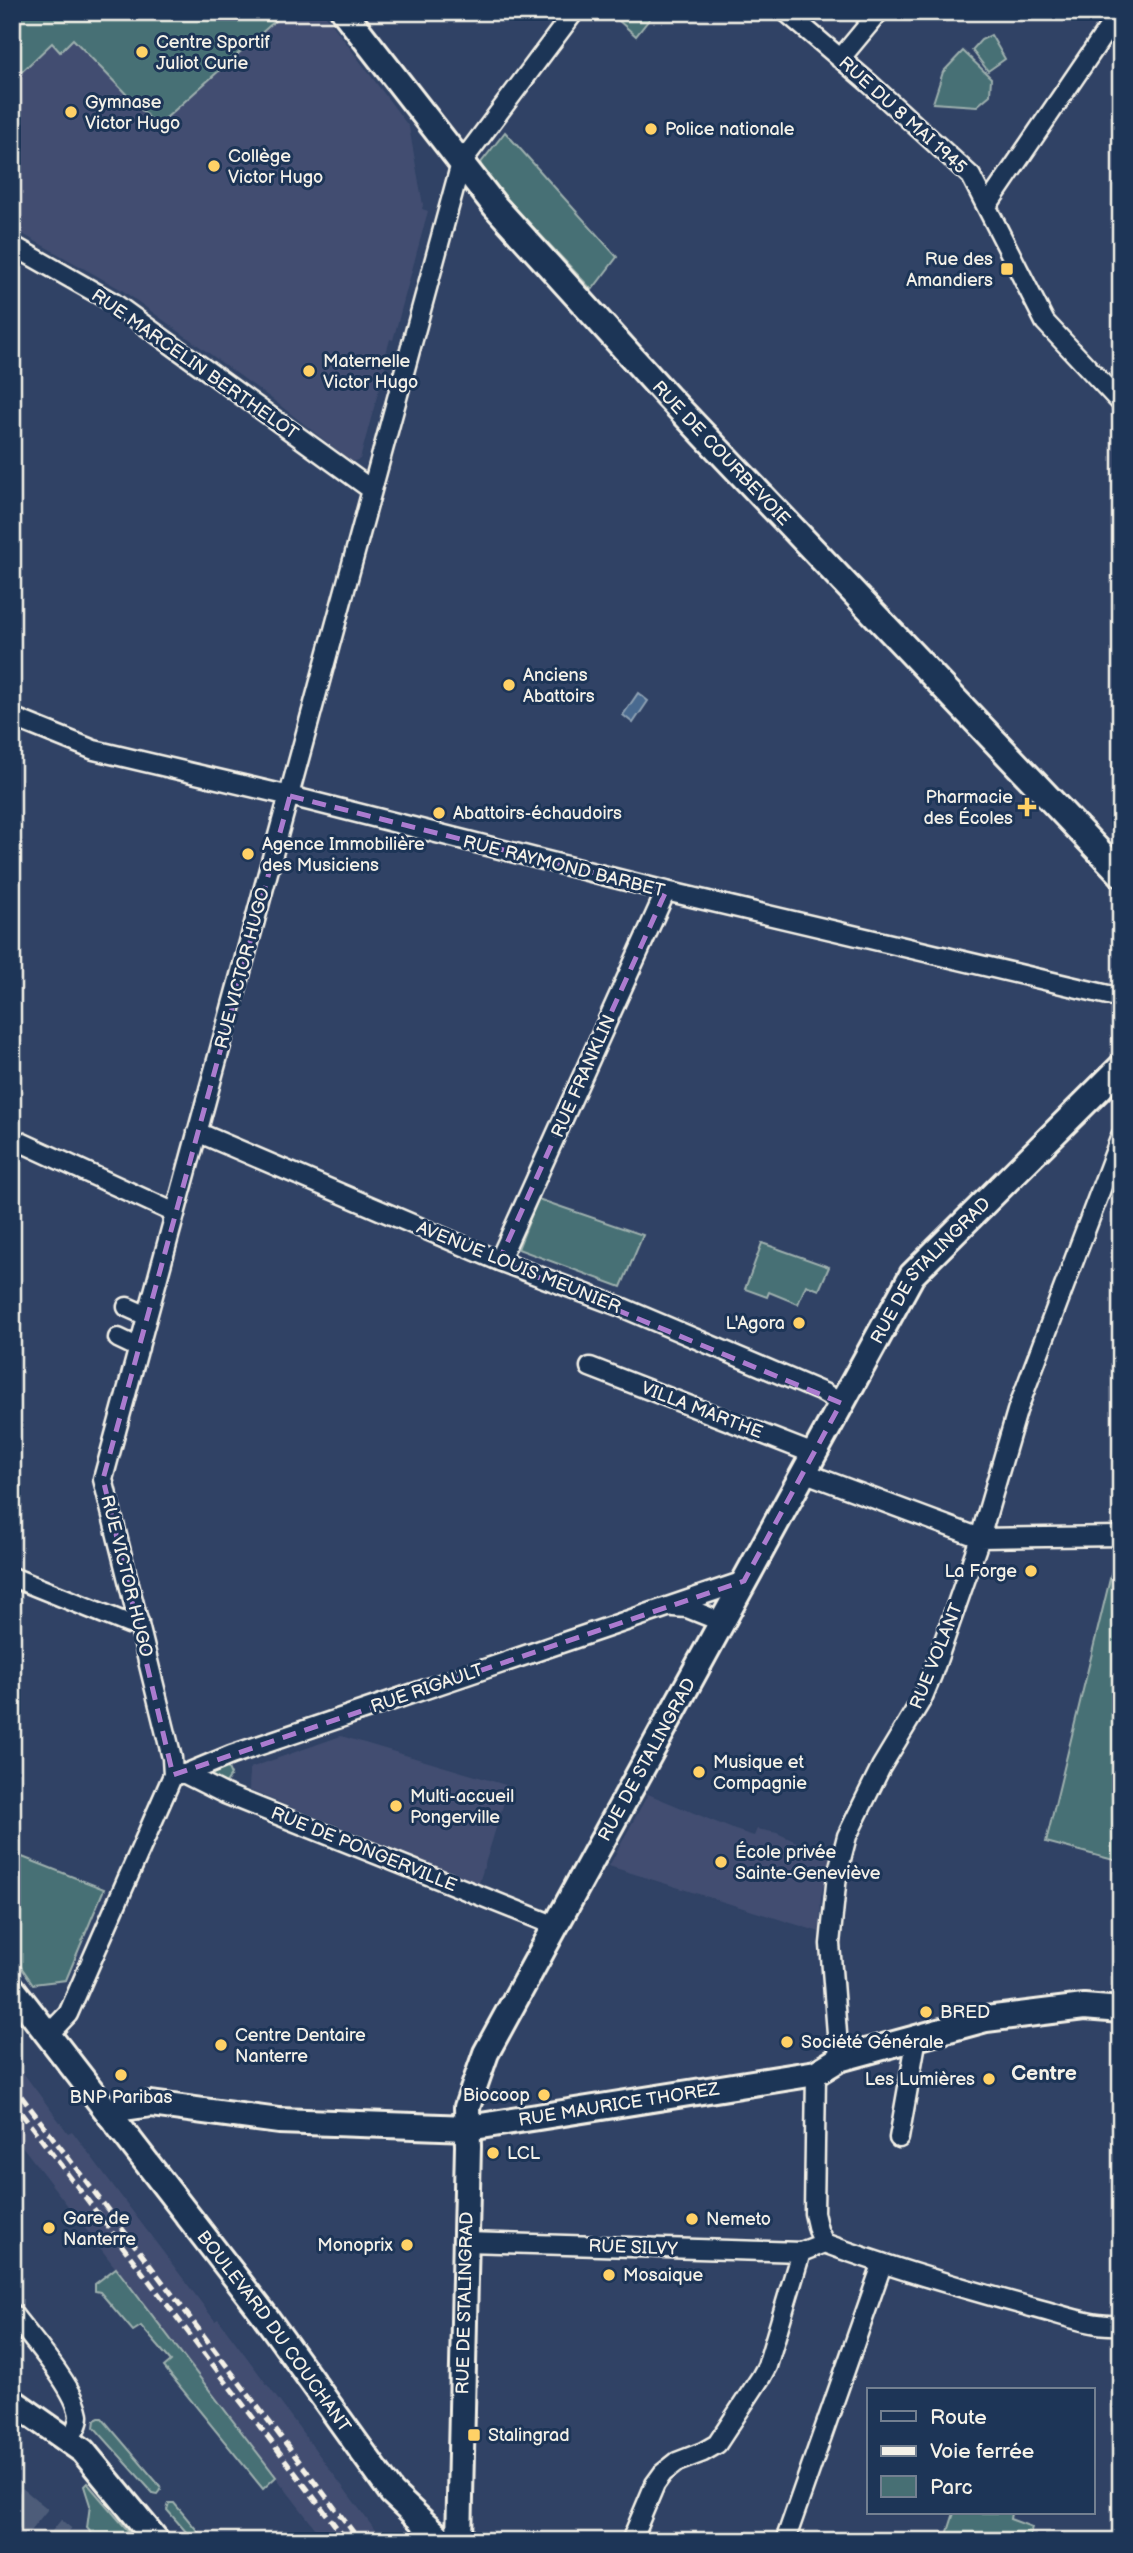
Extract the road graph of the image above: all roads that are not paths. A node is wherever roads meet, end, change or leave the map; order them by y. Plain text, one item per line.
1 (344, 12) edge
2 (574, 12) edge
3 (786, 12) edge
4 (879, 12) edge
5 (1119, 12) edge
6 (840, 59) junction
7 (461, 163) junction
8 (987, 206) junction
9 (12, 245) edge
10 (1121, 403) edge
11 (372, 490) junction
12 (12, 718) edge
13 (290, 796) junction
14 (1121, 874) edge
15 (666, 891) junction
16 (1121, 998) edge
17 (1113, 1074) edge
18 (197, 1132) junction
19 (1121, 1136) edge
20 (12, 1138) edge
21 (175, 1213) junction
22 (499, 1261) junction
23 (127, 1307) dead end
24 (147, 1316) junction
25 (118, 1338) dead end
26 (139, 1348) junction
27 (590, 1367) dead end
28 (841, 1403) junction
29 (808, 1463) junction
30 (1121, 1536) edge
31 (980, 1538) junction
32 (12, 1577) edge
33 (744, 1581) junction
34 (670, 1606) junction
35 (139, 1622) junction
36 (722, 1622) junction
37 (179, 1774) junction
38 (556, 1926) junction
39 (12, 1988) edge
40 (1121, 2010) edge
41 (48, 2035) junction
42 (917, 2036) junction
43 (839, 2059) junction
44 (816, 2073) junction
45 (110, 2115) junction
46 (468, 2128) junction
47 (899, 2137) dead end
48 (466, 2242) junction
49 (824, 2243) junction
50 (801, 2252) junction
51 (882, 2265) junction
52 (12, 2313) edge
53 (1121, 2325) edge
54 (12, 2401) edge
55 (67, 2440) junction
56 (157, 2541) edge
57 (443, 2541) edge
58 (459, 2541) edge
59 (631, 2541) edge
60 (785, 2541) edge

1 - 7 street, RUE DE COURBEVOIE
2 - 7 street
3 - 6 street, RUE DU 8 MAI 1945
4 - 6 street
5 - 8 street
6 - 8 street, RUE DU 8 MAI 1945
7 - 11 street, RUE VICTOR HUGO
7 - 14 street, RUE DE COURBEVOIE
8 - 10 street, RUE DU 8 MAI 1945
9 - 11 street, RUE MARCELIN BERTHELOT
11 - 13 street, RUE VICTOR HUGO
12 - 13 street, RUE RAYMOND BARBET
13 - 15 street, RUE RAYMOND BARBET
13 - 18 street, RUE VICTOR HUGO
15 - 16 street, RUE RAYMOND BARBET
15 - 22 street, RUE FRANKLIN
17 - 28 street, RUE DE STALINGRAD
18 - 21 street, RUE VICTOR HUGO
18 - 22 street, AVENUE LOUIS MEUNIER
19 - 31 street, RUE VOLANT
20 - 21 street
21 - 24 street, RUE VICTOR HUGO
22 - 28 street, AVENUE LOUIS MEUNIER
23 - 24 street
24 - 26 street, RUE VICTOR HUGO
25 - 26 street
26 - 35 street, RUE VICTOR HUGO
27 - 29 street, VILLA MARTHE
28 - 29 street, RUE DE STALINGRAD
29 - 31 street, VILLA MARTHE
29 - 33 street, RUE DE STALINGRAD
30 - 31 street
31 - 43 street, RUE VOLANT
32 - 35 street
33 - 34 street, RUE RIGAULT
33 - 36 street, RUE DE STALINGRAD
34 - 36 street
34 - 37 street, RUE RIGAULT
35 - 37 street, RUE VICTOR HUGO
36 - 38 street, RUE DE STALINGRAD
37 - 38 street, RUE DE PONGERVILLE
37 - 41 street
38 - 46 street, RUE DE STALINGRAD
39 - 41 street, BOULEVARD DU COUCHANT
40 - 42 street, RUE MAURICE THOREZ
41 - 45 street, BOULEVARD DU COUCHANT
42 - 43 street, RUE MAURICE THOREZ
42 - 47 street
43 - 44 street, RUE MAURICE THOREZ
44 - 46 street, RUE MAURICE THOREZ
44 - 49 street
45 - 46 street, RUE MAURICE THOREZ
45 - 57 street, BOULEVARD DU COUCHANT
46 - 48 street, RUE DE STALINGRAD
48 - 50 street, RUE SILVY
48 - 58 street, RUE DE STALINGRAD
49 - 50 street
49 - 51 street
50 - 59 street
51 - 53 street
51 - 60 street
52 - 55 street
54 - 55 street
55 - 56 street

